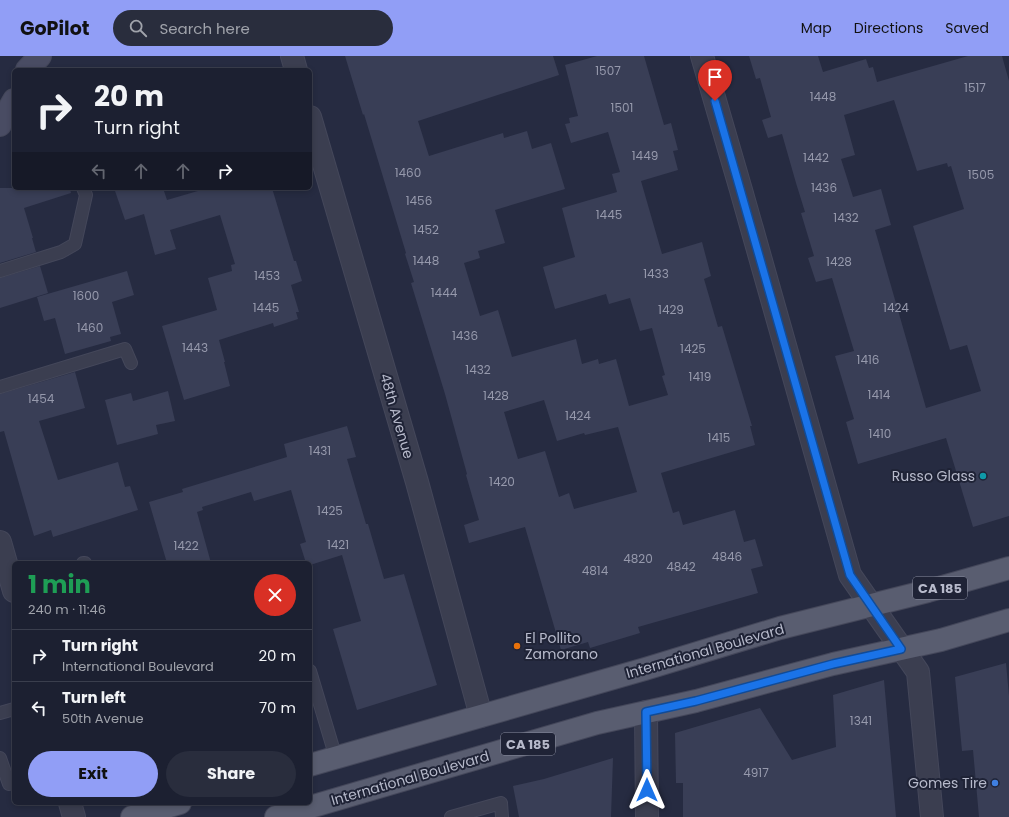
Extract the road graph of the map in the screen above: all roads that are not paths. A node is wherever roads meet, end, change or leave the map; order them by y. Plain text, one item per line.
1 (292, 56) edge
2 (702, 56) edge
3 (295, 68) edge
4 (12, 86) edge
5 (0, 99) edge
6 (12, 104) edge
7 (0, 125) edge
8 (312, 129) edge
9 (84, 190) edge
10 (0, 271) edge
11 (131, 363) dead end
12 (0, 387) edge
13 (0, 542) edge
14 (1009, 568) edge
15 (12, 584) edge
16 (870, 605) junction
17 (1009, 620) edge
18 (901, 649) junction
19 (312, 678) edge
20 (12, 710) edge
21 (646, 712) junction
22 (0, 714) edge
23 (481, 716) junction
24 (0, 758) edge
25 (336, 758) junction
26 (312, 764) edge
27 (10, 784) dead end
28 (71, 805) edge
29 (173, 805) edge
30 (328, 810) edge
31 (74, 817) edge
32 (132, 817) edge
33 (276, 817) edge
34 (451, 817) edge
35 (502, 817) edge
36 (647, 817) edge
37 (932, 817) edge

1 - 3 street
2 - 16 street
4 - 5 street
6 - 7 street
8 - 23 street, 48th Avenue
9 - 10 lane
11 - 12 lane
13 - 15 street
14 - 16 main road, International Boulevard / CA 185
16 - 18 street
16 - 23 main road, International Boulevard / CA 185
17 - 18 main road, International Boulevard / CA 185
18 - 21 main road, International Boulevard / CA 185
18 - 37 street
19 - 25 lane
20 - 22 lane
21 - 30 main road, International Boulevard / CA 185
21 - 36 street
23 - 25 main road, International Boulevard / CA 185
24 - 27 lane
25 - 26 main road, International Boulevard / CA 185
28 - 31 street
29 - 32 main road
30 - 33 main road, International Boulevard / CA 185
34 - 35 lane

